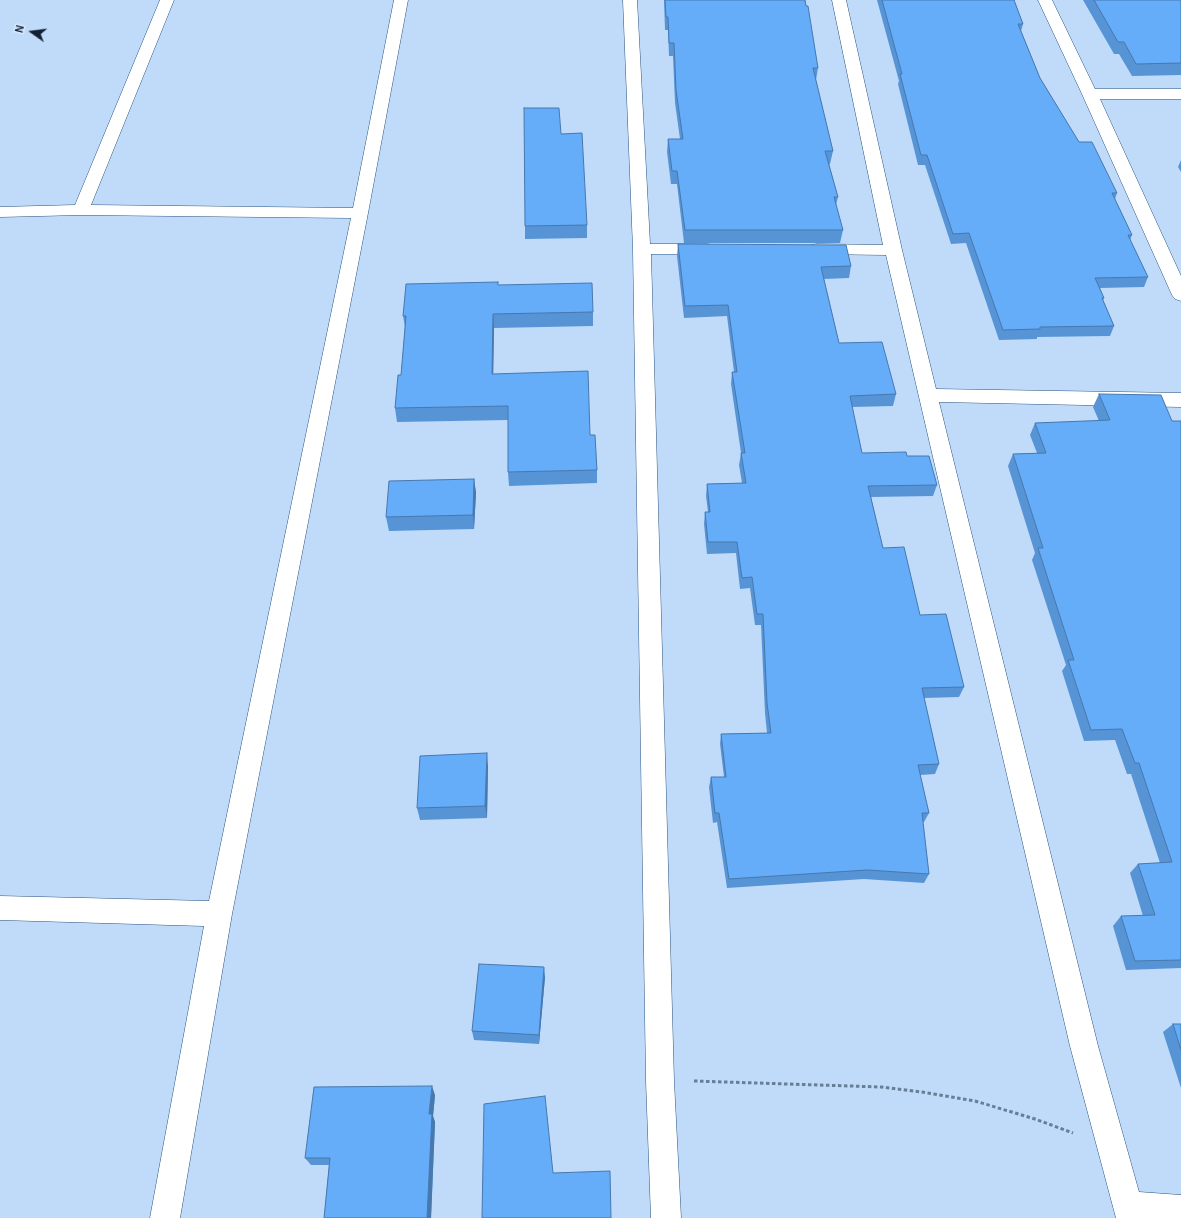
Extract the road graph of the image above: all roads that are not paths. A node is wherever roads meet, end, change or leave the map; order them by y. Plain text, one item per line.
1 (167, 0) edge
2 (401, 0) edge
3 (630, 0) edge
4 (839, 0) edge
5 (1045, 0) edge
6 (1090, 94) junction
7 (1181, 94) edge
8 (81, 210) junction
9 (0, 212) edge
10 (360, 213) junction
11 (642, 249) junction
12 (720, 249) edge
13 (799, 249) edge
14 (893, 250) junction
15 (1181, 295) edge
16 (928, 395) junction
17 (1181, 400) edge
18 (0, 908) edge
19 (219, 914) junction
20 (1181, 1210) edge
21 (1129, 1212) edge
22 (165, 1218) edge
23 (666, 1218) edge

1 - 8 street
2 - 10 street
3 - 11 street
4 - 14 street
5 - 6 street
6 - 7 street
6 - 15 street
8 - 9 street
8 - 10 street
10 - 19 street
11 - 12 street
11 - 23 street
13 - 14 street
14 - 16 street
16 - 17 street
16 - 21 street
18 - 19 street
19 - 22 street
20 - 21 street

